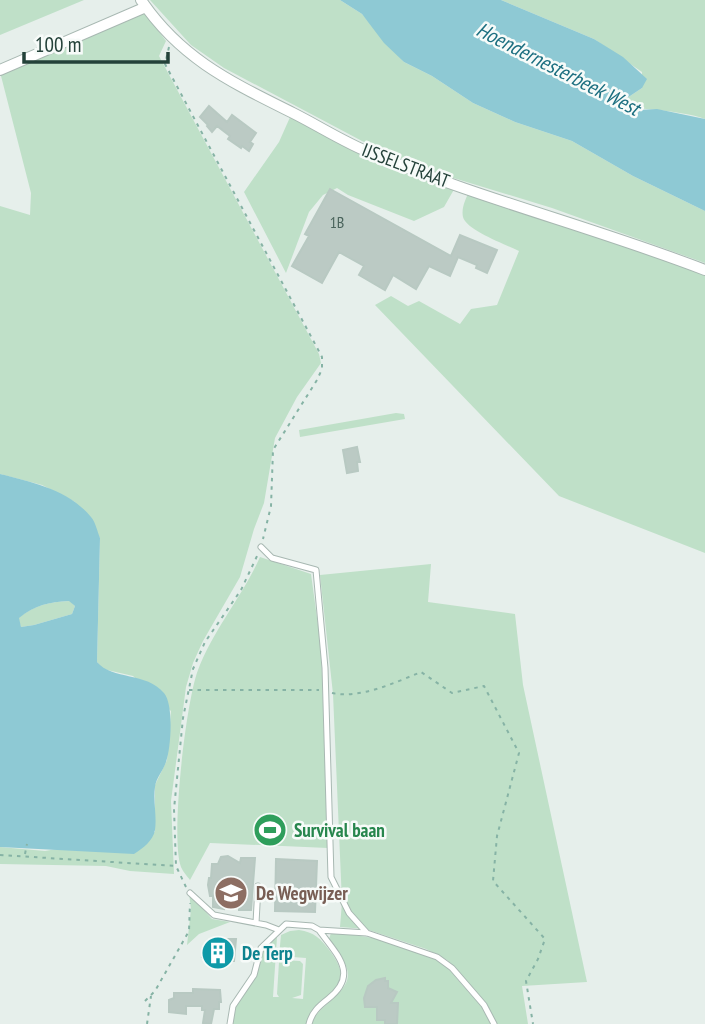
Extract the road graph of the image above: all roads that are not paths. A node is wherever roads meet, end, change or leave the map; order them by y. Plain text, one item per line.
1 (143, 4) edge
2 (0, 70) edge
3 (705, 270) edge
4 (261, 547) road end
5 (258, 886) dead end
6 (190, 893) road end
7 (256, 923) junction
8 (279, 930) junction
9 (319, 930) junction
10 (367, 933) junction
11 (230, 1024) edge
12 (309, 1024) edge
13 (494, 1024) edge

1 - 2 street
1 - 3 street, IJSSELSTRAAT
4 - 10 lane
5 - 7 lane
6 - 7 lane
7 - 8 lane
8 - 9 lane
8 - 11 lane
9 - 10 lane
9 - 12 lane
10 - 13 lane

